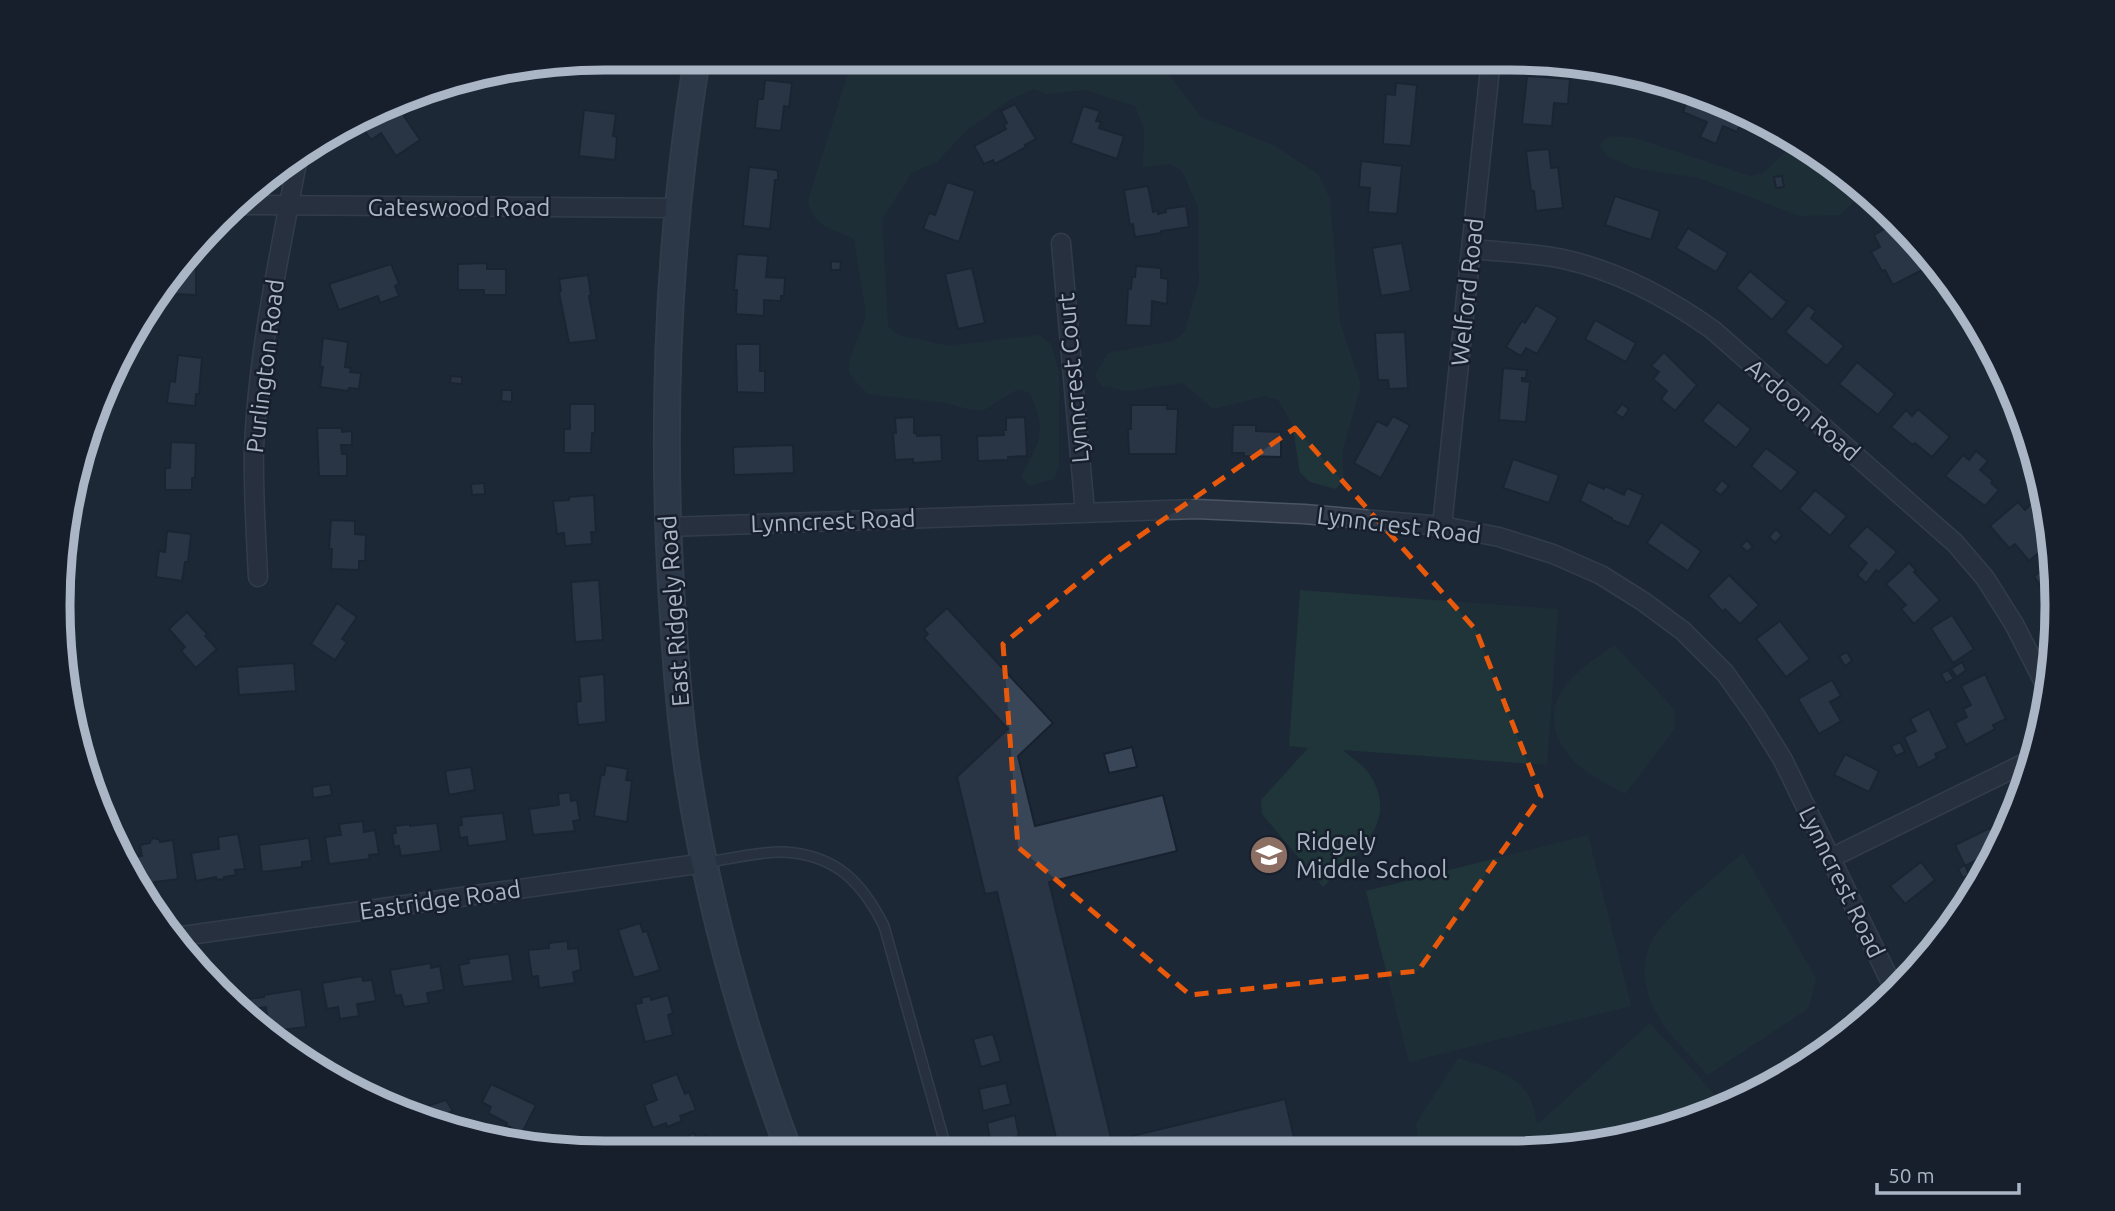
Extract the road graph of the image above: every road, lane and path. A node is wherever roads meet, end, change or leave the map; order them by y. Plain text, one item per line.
1 (696, 70) edge
2 (1490, 70) edge
3 (296, 169) edge
4 (250, 205) edge
5 (289, 206) junction
6 (678, 208) junction
7 (1061, 243) dead end
8 (1472, 249) junction
9 (1086, 512) junction
10 (1443, 526) junction
11 (668, 527) junction
12 (258, 576) dead end
13 (2040, 675) edge
14 (2021, 765) edge
15 (1831, 858) junction
16 (705, 863) junction
17 (185, 936) edge
18 (1890, 981) edge
19 (786, 1141) edge
20 (944, 1141) edge

1 - 6 street, East Ridgely Road
2 - 8 street, Welford Road
3 - 5 street, Purlington Road
4 - 5 street, Gateswood Road
5 - 6 street, Gateswood Road
5 - 12 street, Purlington Road
6 - 11 street, East Ridgely Road
7 - 9 street, Lynncrest Court
8 - 10 street, Welford Road
8 - 13 street, Ardoon Road
9 - 10 street, Lynncrest Road
9 - 11 street, Lynncrest Road
10 - 15 street, Lynncrest Road
11 - 16 street, East Ridgely Road
14 - 15 street
15 - 18 street, Lynncrest Road
16 - 17 street, Eastridge Road
16 - 19 street, East Ridgely Road
16 - 20 lane

